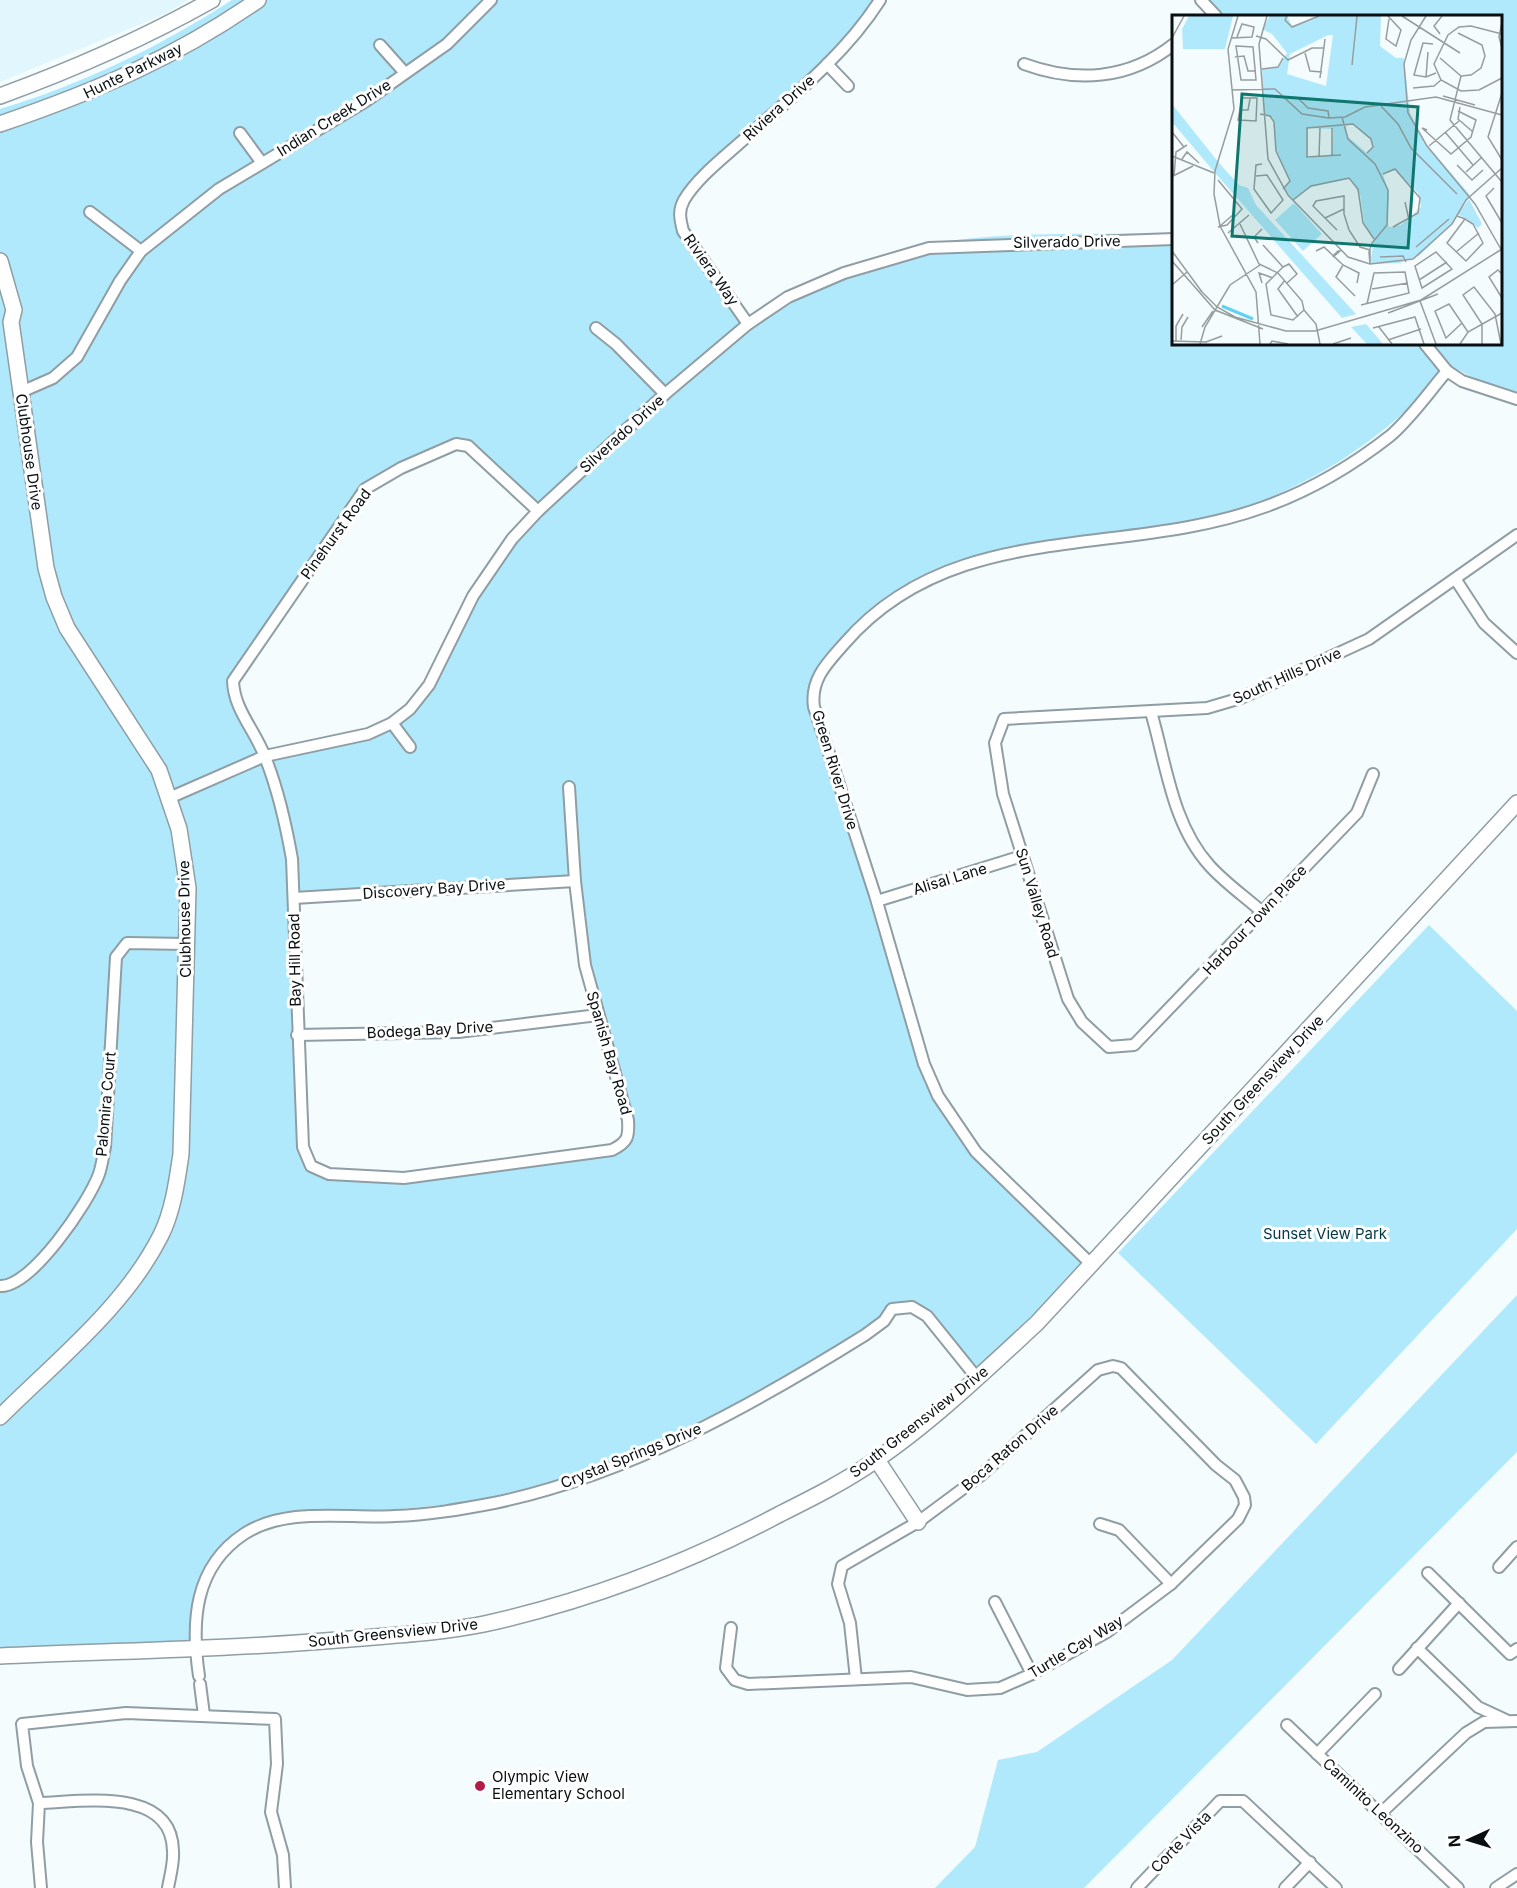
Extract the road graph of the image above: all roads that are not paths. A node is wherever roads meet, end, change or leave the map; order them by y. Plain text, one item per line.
1 (212, 0) edge
2 (258, 0) edge
3 (491, 0) edge
4 (880, 0) edge
5 (1202, 0) edge
6 (1212, 15) edge
7 (380, 45) dead end
8 (1172, 45) edge
9 (827, 64) junction
10 (1024, 64) dead end
11 (405, 73) junction
12 (848, 86) dead end
13 (0, 96) edge
14 (0, 124) edge
15 (240, 133) dead end
16 (262, 163) junction
17 (90, 212) dead end
18 (679, 214) joint
19 (1172, 239) edge
20 (141, 251) junction
21 (0, 261) edge
22 (0, 308) edge
23 (11, 322) junction
24 (748, 324) junction
25 (596, 328) dead end
26 (1426, 345) edge
27 (1447, 371) junction
28 (21, 392) junction
29 (665, 394) junction
30 (1517, 399) edge
31 (538, 511) junction
32 (1517, 535) edge
33 (1456, 579) junction
34 (1517, 653) edge
35 (1151, 712) junction
36 (392, 723) junction
37 (996, 735) joint
38 (410, 747) dead end
39 (265, 756) junction
40 (1373, 774) dead end
41 (569, 787) dead end
42 (169, 798) junction
43 (1517, 803) edge
44 (1022, 856) junction
45 (575, 881) junction
46 (294, 898) junction
47 (877, 901) junction
48 (1261, 911) junction
49 (187, 944) junction
50 (598, 1015) junction
51 (297, 1035) junction
52 (1119, 1048) joint
53 (311, 1166) joint
54 (1091, 1264) junction
55 (0, 1286) edge
56 (977, 1378) junction
57 (0, 1417) edge
58 (877, 1460) junction
59 (1244, 1497) joint
60 (918, 1522) junction
61 (1100, 1524) dead end
62 (1517, 1547) edge
63 (1499, 1567) dead end
64 (1428, 1573) dead end
65 (1171, 1584) junction
66 (995, 1602) dead end
67 (1459, 1603) junction
68 (731, 1628) dead end
69 (195, 1648) junction
70 (1417, 1648) junction
71 (1517, 1649) edge
72 (0, 1656) edge
73 (1399, 1669) dead end
74 (1032, 1674) junction
75 (856, 1679) junction
76 (1375, 1694) dead end
77 (204, 1715) junction
78 (1511, 1721) edge
79 (1287, 1725) dead end
80 (1317, 1754) junction
81 (39, 1803) junction
82 (1381, 1813) junction
83 (1310, 1862) junction
84 (1517, 1874) edge
85 (1289, 1887) edge
86 (41, 1888) edge
87 (168, 1888) edge
88 (285, 1888) edge
89 (1137, 1888) edge
90 (1335, 1888) edge
91 (1458, 1888) edge
92 (1496, 1888) edge

1 - 13 street, Hunte Parkway
2 - 14 street, Hunte Parkway
3 - 11 street, Indian Creek Drive
4 - 9 street, Riviera Drive
5 - 6 street
7 - 11 street, Indian Creek Drive
8 - 10 street
9 - 12 street
9 - 18 street, Riviera Drive
11 - 16 street, Indian Creek Drive
15 - 16 street, Indian Creek Drive
16 - 20 street, Indian Creek Drive
17 - 20 street
18 - 24 street, Riviera Way
19 - 24 street, Silverado Drive
20 - 28 street, Indian Creek Drive
21 - 23 street, Clubhouse Drive
22 - 23 street
23 - 28 street, Clubhouse Drive
24 - 29 street, Silverado Drive
25 - 29 street
26 - 27 street
27 - 30 street
27 - 47 street, Green River Drive
28 - 42 street, Clubhouse Drive
29 - 31 street, Silverado Drive
31 - 36 street, Silverado Drive
31 - 39 street, Pinehurst Road
32 - 33 street, South Hills Drive
33 - 34 street
33 - 35 street, South Hills Drive
35 - 37 street, South Hills Drive
35 - 48 street
36 - 38 street
36 - 39 street, Silverado Drive
37 - 44 street, Sun Valley Road
39 - 42 street, Silverado Drive
39 - 46 street, Bay Hill Road
40 - 48 street, Harbour Town Place
41 - 45 street, Spanish Bay Road
42 - 49 street, Clubhouse Drive
43 - 54 street, South Greensview Drive
44 - 47 street, Alisal Lane
44 - 52 street, Sun Valley Road
45 - 46 street, Discovery Bay Drive
45 - 50 street, Spanish Bay Road
46 - 51 street, Bay Hill Road
47 - 54 street, Green River Drive
48 - 52 street, Harbour Town Place
49 - 55 street, Palomira Court
49 - 57 street, Clubhouse Drive
50 - 51 street, Bodega Bay Drive
50 - 53 street, Spanish Bay Road
51 - 53 street, Bay Hill Road
54 - 56 street, South Greensview Drive
56 - 58 street, South Greensview Drive
56 - 69 street, Crystal Springs Drive
58 - 60 street
58 - 69 street, South Greensview Drive
59 - 60 street, Boca Raton Drive
59 - 65 street, Turtle Cay Way
60 - 75 street, Boca Raton Drive
61 - 65 street
62 - 63 street
64 - 67 street
65 - 74 street, Turtle Cay Way
66 - 74 street
67 - 70 street
67 - 71 street
68 - 75 street, Turtle Cay Way
69 - 72 street, South Greensview Drive
69 - 77 street, Crystal Springs Drive
70 - 73 street
70 - 78 street
74 - 75 street, Turtle Cay Way
76 - 80 street
77 - 81 street
77 - 88 street
78 - 82 street
79 - 80 street, Caminito Leonzino
80 - 82 street, Caminito Leonzino
81 - 86 street
81 - 87 street
82 - 91 street, Caminito Leonzino
83 - 85 street
83 - 89 street, Corte Vista
83 - 90 street, Corte Vista
84 - 92 street

